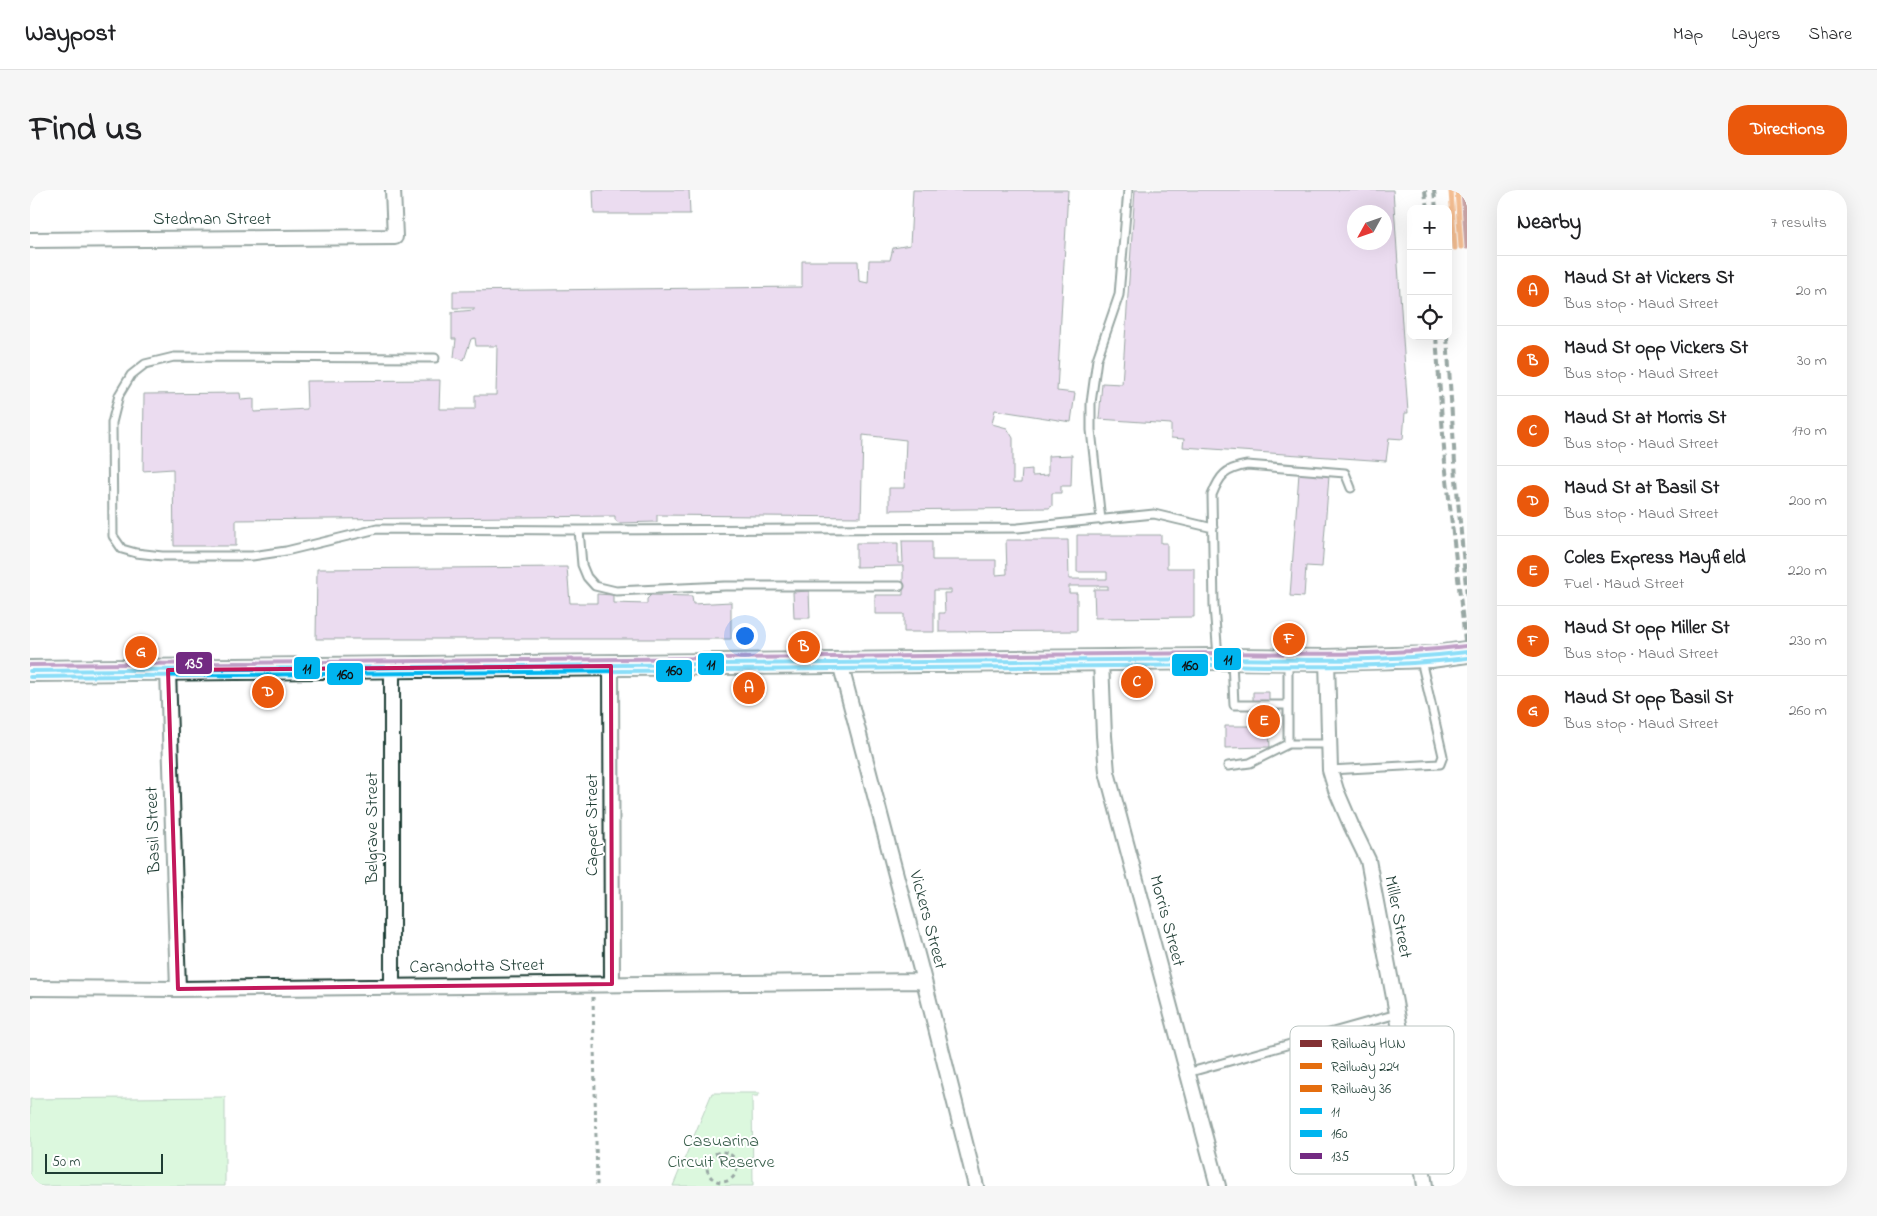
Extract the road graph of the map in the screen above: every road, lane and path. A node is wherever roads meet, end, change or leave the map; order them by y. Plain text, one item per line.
1 (393, 190) edge
2 (1128, 190) edge
3 (30, 240) edge
4 (435, 358) dead end
5 (1351, 488) dead end
6 (1101, 520) junction
7 (1213, 528) junction
8 (579, 530) junction
9 (900, 586) dead end
10 (1467, 652) edge
11 (1426, 658) junction
12 (1225, 659) junction
13 (1288, 660) junction
14 (1327, 660) junction
15 (1101, 661) junction
16 (840, 663) junction
17 (611, 666) junction
18 (392, 669) junction
19 (168, 670) junction
20 (30, 671) edge
21 (1288, 705) junction
22 (1288, 744) junction
23 (1330, 744) junction
24 (1228, 766) dead end
25 (1330, 770) junction
26 (924, 981) junction
27 (593, 984) junction
28 (612, 984) junction
29 (392, 986) junction
30 (30, 988) edge
31 (178, 989) junction
32 (1397, 1014) junction
33 (1354, 1026) edge
34 (1399, 1026) edge
35 (1290, 1044) edge
36 (1188, 1072) junction
37 (719, 1184) edge
38 (596, 1186) edge
39 (976, 1186) edge
40 (1218, 1186) edge

1 - 3 street, Stedman Street
2 - 6 lane
4 - 8 lane
5 - 7 lane
6 - 7 lane
6 - 8 lane
7 - 12 lane
8 - 9 lane
10 - 11 main road, bridge
11 - 14 main road
11 - 25 lane
12 - 13 main road
12 - 15 main road
12 - 21 lane
13 - 14 main road
13 - 21 lane
14 - 23 street, Miller Street
15 - 16 main road
15 - 36 street, Morris Street
16 - 17 main road
16 - 26 street, Vickers Street
17 - 18 main road
17 - 28 street, Capper Street
18 - 19 main road
18 - 29 street, Belgrave Street
19 - 20 main road
19 - 31 street, Basil Street
21 - 22 lane
22 - 23 lane
22 - 24 lane
23 - 25 street, Miller Street
25 - 32 street, Miller Street
26 - 28 street, Carandotta Street
26 - 39 street, Vickers Street
27 - 28 street, Carandotta Street
27 - 29 street, Carandotta Street
27 - 38 path
29 - 31 street, Carandotta Street
30 - 31 street, Carandotta Street
32 - 33 lane
32 - 34 street, Miller Street
35 - 36 lane
36 - 40 street, Morris Street
37 - 37 path

